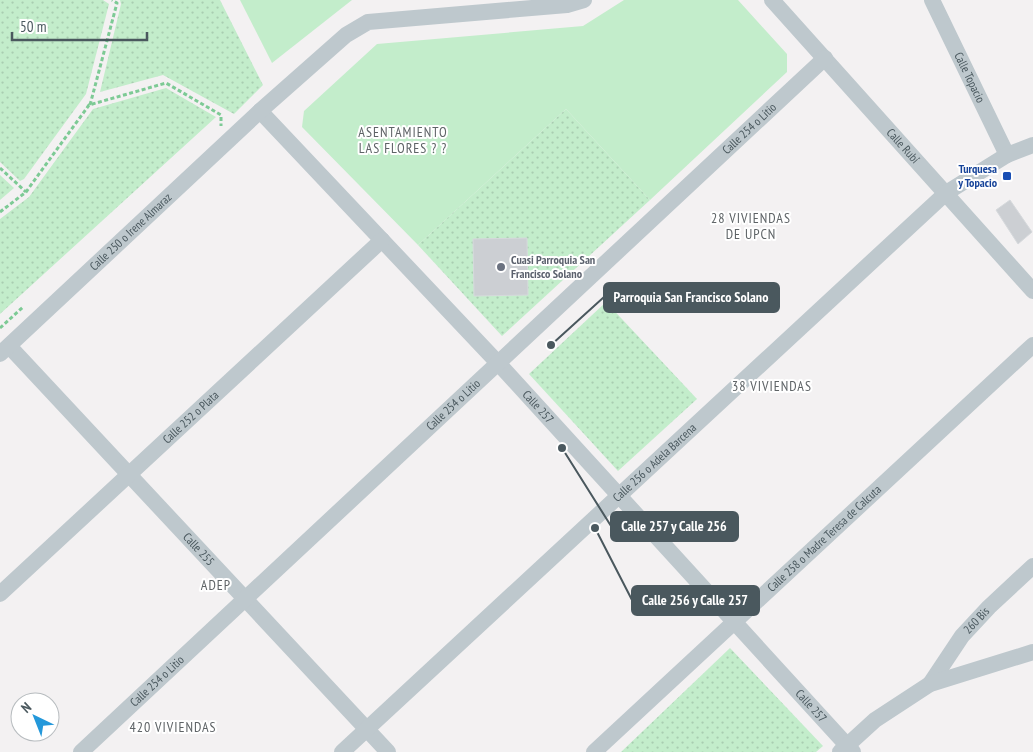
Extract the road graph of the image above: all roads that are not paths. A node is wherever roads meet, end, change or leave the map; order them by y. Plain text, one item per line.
1 (584, 0) edge
2 (772, 0) edge
3 (932, 0) edge
4 (825, 58) junction
5 (260, 111) junction
6 (1033, 145) edge
7 (1007, 155) junction
8 (946, 193) junction
9 (382, 240) junction
10 (1033, 292) edge
11 (1033, 345) edge
12 (4, 350) edge
13 (498, 363) junction
14 (128, 476) junction
15 (619, 496) junction
16 (1033, 566) edge
17 (0, 594) edge
18 (244, 600) junction
19 (734, 624) junction
20 (1033, 652) edge
21 (930, 684) junction
22 (367, 729) junction
23 (846, 750) edge
24 (81, 752) edge
25 (342, 752) edge
26 (388, 752) edge
27 (594, 752) edge

1 - 5 street, Calle 250 o Irene Almaraz
2 - 4 street, Calle Rubí
3 - 7 street, Calle Topacio
4 - 8 street, Calle Rubí
4 - 13 street, Calle 254 o Litio
5 - 9 street, Calle 257
5 - 12 street, Calle 250 o Irene Almaraz
6 - 7 street, Calle 256 o Adela Barcena
7 - 8 street, Calle 256 o Adela Barcena
8 - 10 street, Calle Rubí
8 - 15 street, Calle 256 o Adela Barcena
9 - 13 street, Calle 257
9 - 14 street, Calle 252 o Plata
11 - 19 street, Calle 258 o Madre Teresa de Calcuta
12 - 14 street, Calle 255
13 - 15 street, Calle 257
13 - 18 street, Calle 254 o Litio
14 - 17 street, Calle 252 o Plata
14 - 18 street, Calle 255
15 - 19 street, Calle 257
15 - 22 street, Calle 256 o Adela Barcena
16 - 21 street, 260 Bis
18 - 22 street, Calle 255
18 - 24 street, Calle 254 o Litio
19 - 23 street, Calle 257
19 - 27 street, Calle 258 o Madre Teresa de Calcuta
20 - 21 street
21 - 23 street
22 - 25 street, Calle 256 o Adela Barcena
22 - 26 street, Calle 255

